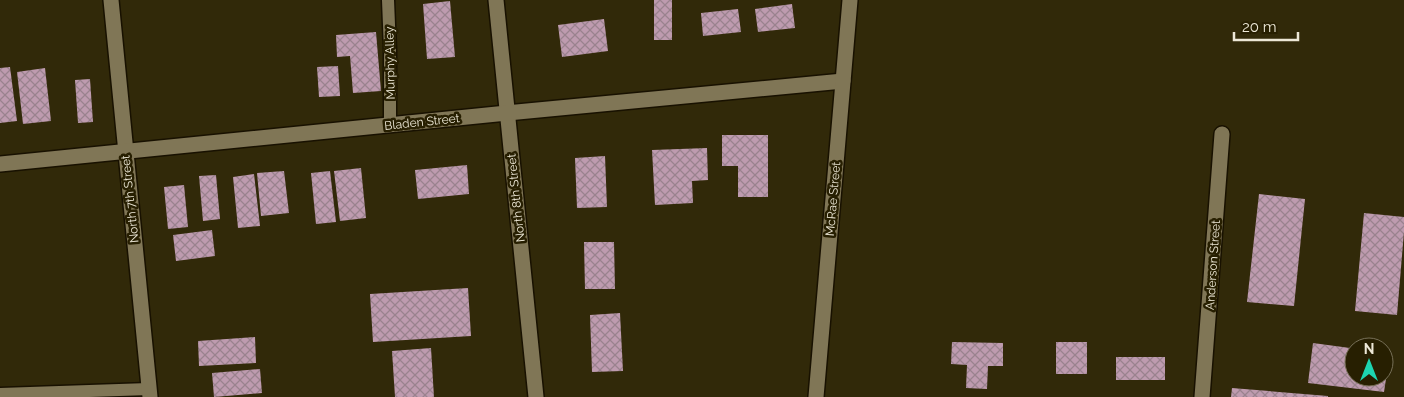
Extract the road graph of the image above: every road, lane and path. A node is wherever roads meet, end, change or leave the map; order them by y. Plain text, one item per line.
1 (111, 0) edge
2 (388, 0) edge
3 (496, 0) edge
4 (850, 0) edge
5 (843, 81) junction
6 (507, 113) junction
7 (390, 126) junction
8 (1222, 134) dead end
9 (125, 151) junction
10 (0, 164) edge
11 (150, 393) edge
12 (0, 394) edge
13 (536, 397) edge
14 (816, 397) edge
15 (1202, 397) edge

1 - 9 street, North 7th Street
2 - 7 lane, Murphy Alley
3 - 6 street, North 8th Street
4 - 5 street, McRae Street
5 - 6 street, Bladen Street
5 - 14 street, McRae Street
6 - 7 street, Bladen Street
6 - 13 street, North 8th Street
7 - 9 street, Bladen Street
8 - 15 street, Anderson Street
9 - 10 street, Bladen Street
9 - 11 street, North 7th Street
11 - 12 lane

